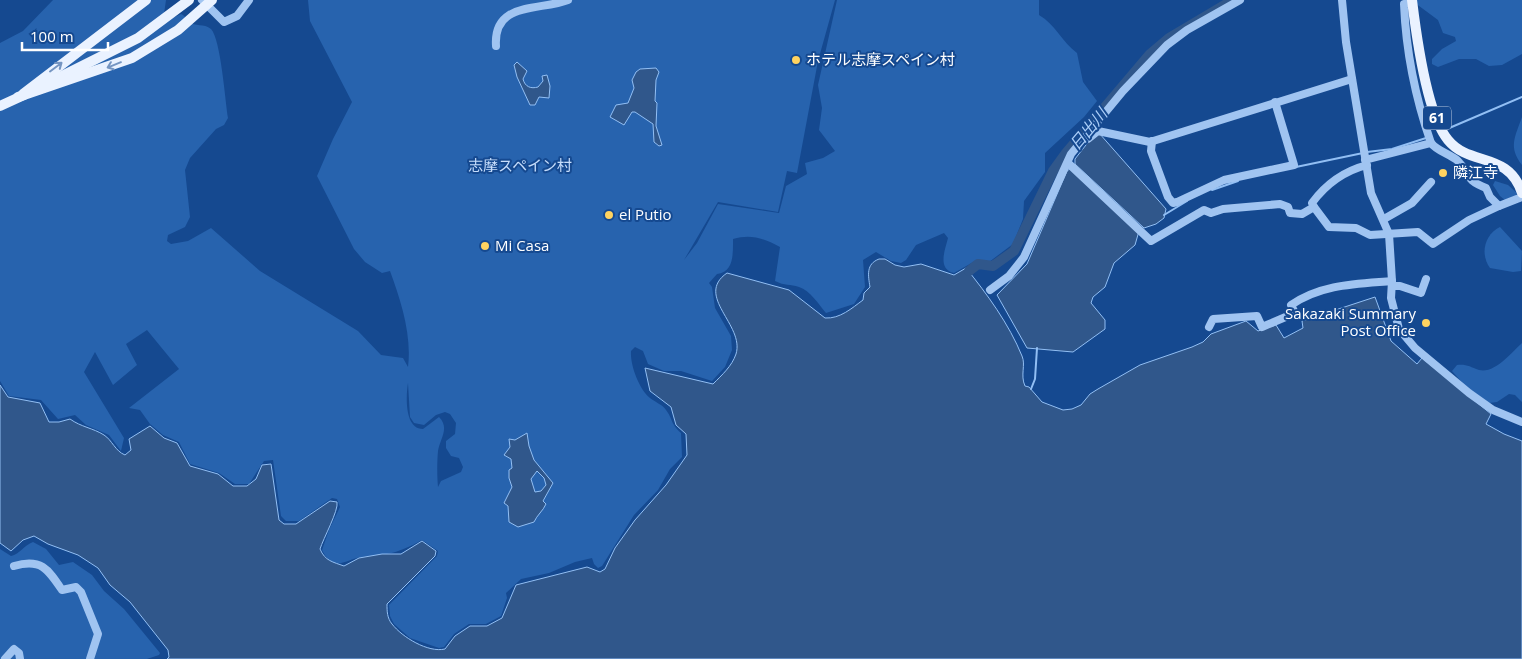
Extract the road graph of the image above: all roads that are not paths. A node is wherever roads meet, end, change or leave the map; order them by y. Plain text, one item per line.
1 (146, 0) edge
2 (249, 0) edge
3 (568, 0) edge
4 (1240, 0) edge
5 (1342, 0) edge
6 (1412, 1) edge
7 (187, 2) edge
8 (207, 2) edge
9 (496, 46) dead end
10 (1352, 79) junction
11 (18, 97) junction
12 (1275, 102) junction
13 (0, 106) edge
14 (1152, 142) junction
15 (1431, 143) junction
16 (1366, 162) junction
17 (1068, 163) junction
18 (1430, 182) dead end
19 (1522, 193) edge
20 (1522, 198) edge
21 (1500, 206) junction
22 (1314, 207) junction
23 (1384, 219) junction
24 (1389, 234) junction
25 (1426, 279) dead end
26 (1392, 283) junction
27 (990, 290) dead end
28 (1209, 327) dead end
29 (1522, 422) edge
30 (14, 566) dead end
31 (5, 659) edge
32 (20, 659) edge
33 (90, 659) edge

11 -> 1 main road
2 - 8 street
3 - 9 street
4 - 17 street
5 - 10 street
6 - 15 street
6 - 19 main road, 61
7 - 11 main road
8 -> 11 main road
10 - 12 street
10 - 16 street
11 - 13 main road
12 - 14 street
12 - 14 street
14 - 17 street
15 - 16 street
15 - 21 street
16 - 22 street
16 - 23 street
17 - 22 street
17 - 27 street
18 - 23 street
20 - 21 street
21 - 24 street
22 - 24 street
23 - 24 street
24 - 26 street
25 - 26 street
26 - 28 street
26 - 29 street
30 - 33 street
31 - 32 street

